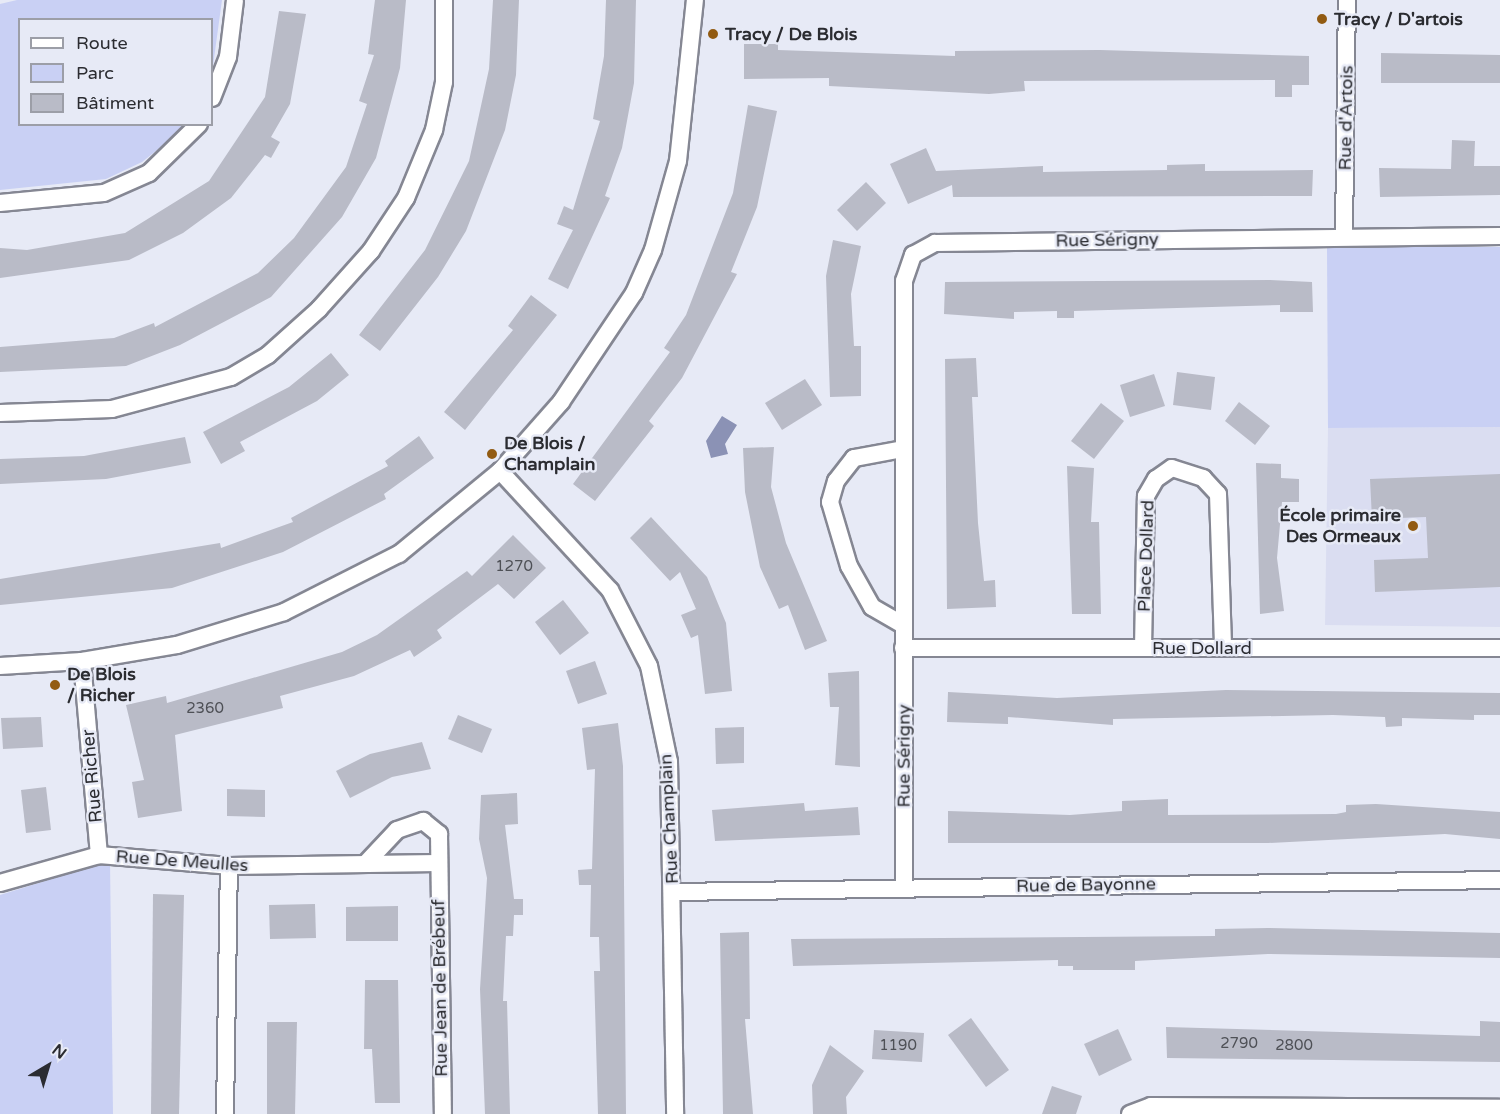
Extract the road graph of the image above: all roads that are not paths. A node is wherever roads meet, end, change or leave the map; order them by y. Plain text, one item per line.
1 (235, 0) edge
2 (444, 0) edge
3 (695, 0) edge
4 (1347, 0) edge
5 (213, 95) edge
6 (197, 126) edge
7 (0, 203) edge
8 (1500, 236) edge
9 (1344, 237) junction
10 (0, 413) edge
11 (903, 449) junction
12 (500, 471) junction
13 (903, 625) junction
14 (903, 648) junction
15 (1143, 648) junction
16 (1223, 648) junction
17 (1500, 648) edge
18 (82, 661) junction
19 (0, 666) edge
20 (99, 855) junction
21 (367, 862) junction
22 (438, 863) junction
23 (229, 866) junction
24 (1500, 880) edge
25 (0, 883) edge
26 (904, 888) junction
27 (673, 892) junction
28 (1500, 1108) edge
29 (1323, 1110) edge
30 (225, 1114) edge
31 (443, 1114) edge
32 (675, 1114) edge
33 (1130, 1114) edge

1 - 5 street
2 - 10 street
3 - 12 street
4 - 9 street, Rue d'Artois
6 - 7 street
8 - 9 street, Rue Sérigny
9 - 11 street, Rue Sérigny
11 - 13 street, Rue Sérigny
11 - 13 street
12 - 18 street
12 - 27 street, Rue Champlain
13 - 14 street, Rue Sérigny
14 - 15 street, Rue Dollard
14 - 26 street, Rue Sérigny
15 - 16 street, Rue Dollard
15 - 16 street, Place Dollard
16 - 17 street, Rue Dollard
18 - 19 street
18 - 20 street, Rue Richer
20 - 23 street, Rue De Meulles
20 - 25 street, Rue De Meulles
21 - 22 street, Rue De Meulles
21 - 22 street
21 - 23 street, Rue De Meulles
22 - 31 street, Rue Jean de Brébeuf
23 - 30 street
24 - 26 street, Rue de Bayonne
26 - 27 street, Rue de Bayonne
27 - 32 street, Rue Champlain
28 - 29 street
29 - 33 street

